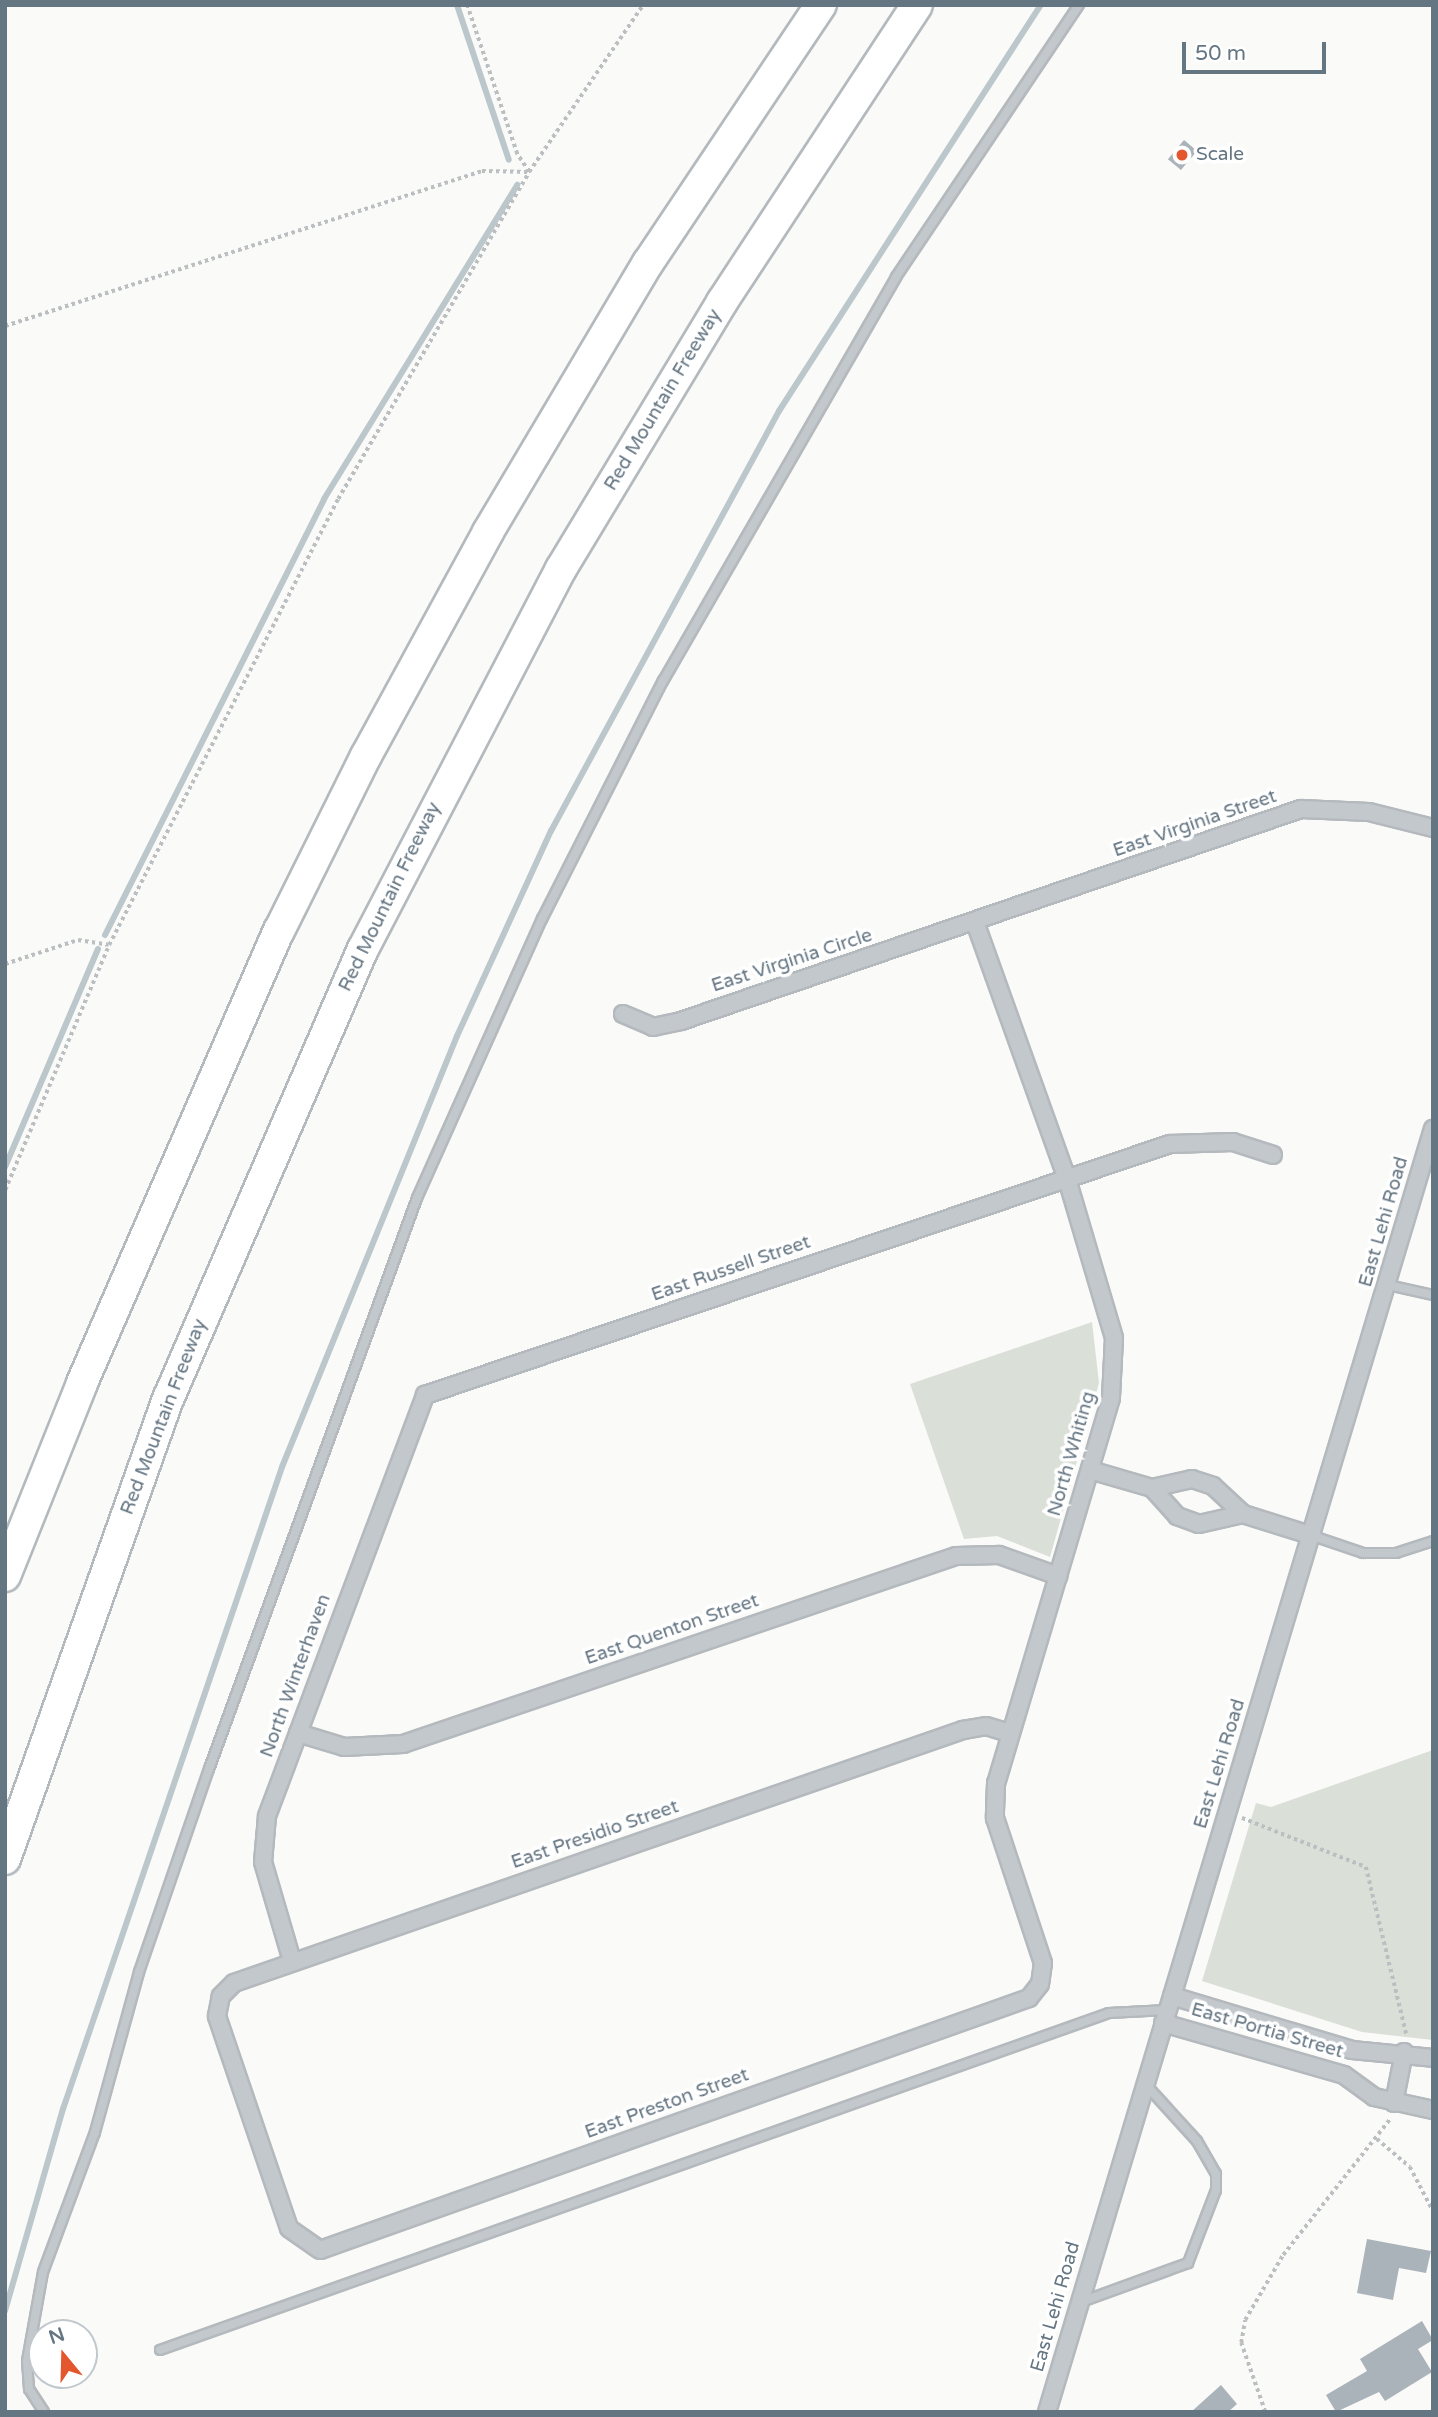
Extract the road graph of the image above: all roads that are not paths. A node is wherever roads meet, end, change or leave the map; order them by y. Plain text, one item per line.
1 (821, 5) edge
2 (918, 5) edge
3 (1080, 5) edge
4 (1431, 828) edge
5 (975, 922) junction
6 (623, 1014) dead end
7 (1433, 1129) edge
8 (1273, 1155) dead end
9 (1067, 1179) junction
10 (1388, 1285) junction
11 (1433, 1295) edge
12 (415, 1409) joint
13 (1090, 1470) junction
14 (1152, 1488) junction
15 (1243, 1514) junction
16 (1312, 1536) junction
17 (1433, 1541) edge
18 (5, 1576) edge
19 (1058, 1576) junction
20 (1009, 1732) junction
21 (298, 1733) junction
22 (5, 1859) edge
23 (292, 1961) junction
24 (1028, 1998) joint
25 (1167, 2010) junction
26 (1404, 2052) junction
27 (1433, 2058) edge
28 (1145, 2084) junction
29 (1394, 2103) junction
30 (1433, 2110) edge
31 (320, 2250) joint
32 (1078, 2303) junction
33 (160, 2350) dead end
34 (44, 2412) edge
35 (1047, 2412) edge

1 - 18 highway
2 - 22 highway, Red Mountain Freeway
3 - 34 lane
4 - 5 street, East Virginia Street
5 - 6 street, East Virginia Circle
5 - 9 street, North Whiting
7 - 10 street, East Lehi Road
8 - 9 street, East Russell Street
9 - 12 street, East Russell Street
9 - 13 street, North Whiting
10 - 11 lane
10 - 16 street, East Lehi Road
12 - 21 street, North Winterhaven
13 - 14 street
13 - 19 street, North Whiting
14 - 15 street
14 - 15 street
15 - 16 street
16 - 17 lane
16 - 25 street, East Lehi Road
19 - 20 street, North Whiting
19 - 21 street, East Quenton Street
20 - 23 street, East Presidio Street
20 - 24 street, North Whiting
21 - 23 street, North Winterhaven
23 - 31 street, East Presidio Street
24 - 31 street, East Preston Street
25 - 26 street, East Portia Street
25 - 28 street, East Lehi Road
25 - 29 street, East Portia Street
25 - 33 lane
26 - 27 street, East Portia Street
26 - 29 street
28 - 32 street, East Lehi Road
28 - 32 lane
29 - 30 street, East Portia Street
32 - 35 street, East Lehi Road

